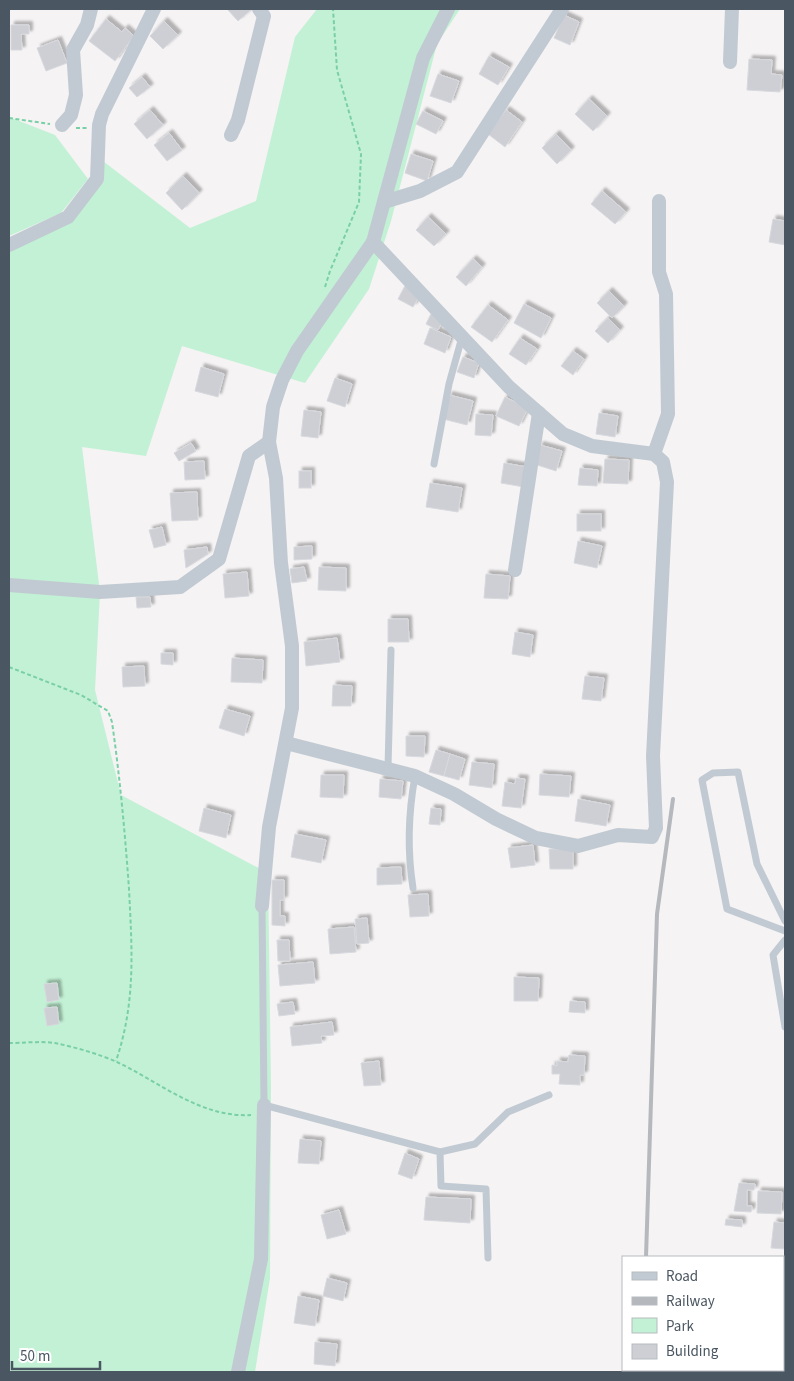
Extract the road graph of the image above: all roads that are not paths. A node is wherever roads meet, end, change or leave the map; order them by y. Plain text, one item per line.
1 (90, 9) edge
2 (154, 9) edge
3 (259, 9) edge
4 (448, 9) edge
5 (562, 9) edge
6 (732, 9) edge
7 (730, 62) dead end
8 (62, 125) dead end
9 (231, 135) dead end
10 (658, 201) dead end
11 (384, 202) junction
12 (373, 242) junction
13 (9, 245) edge
14 (462, 337) junction
15 (539, 413) junction
16 (269, 442) junction
17 (654, 454) junction
18 (434, 464) dead end
19 (515, 570) dead end
20 (9, 585) edge
21 (391, 650) dead end
22 (286, 743) junction
23 (388, 768) junction
24 (415, 776) junction
25 (413, 888) dead end
26 (262, 906) joint
27 (785, 921) edge
28 (785, 931) edge
29 (785, 940) edge
30 (785, 1027) edge
31 (549, 1095) dead end
32 (264, 1109) junction
33 (440, 1152) junction
34 (488, 1258) dead end
35 (238, 1372) edge

1 - 8 street
2 - 13 street
3 - 9 street
4 - 11 street
5 - 11 street
6 - 7 street
10 - 17 street
11 - 12 street
12 - 14 street
12 - 16 street
14 - 15 street
14 - 18 lane
15 - 17 street
15 - 19 street
16 - 20 street
16 - 22 street
17 - 24 street
21 - 23 lane
22 - 23 street
22 - 26 street
23 - 24 street
24 - 25 lane
26 - 32 lane
27 - 28 lane
29 - 30 lane
31 - 33 lane
32 - 33 lane
32 - 35 street
33 - 34 lane

